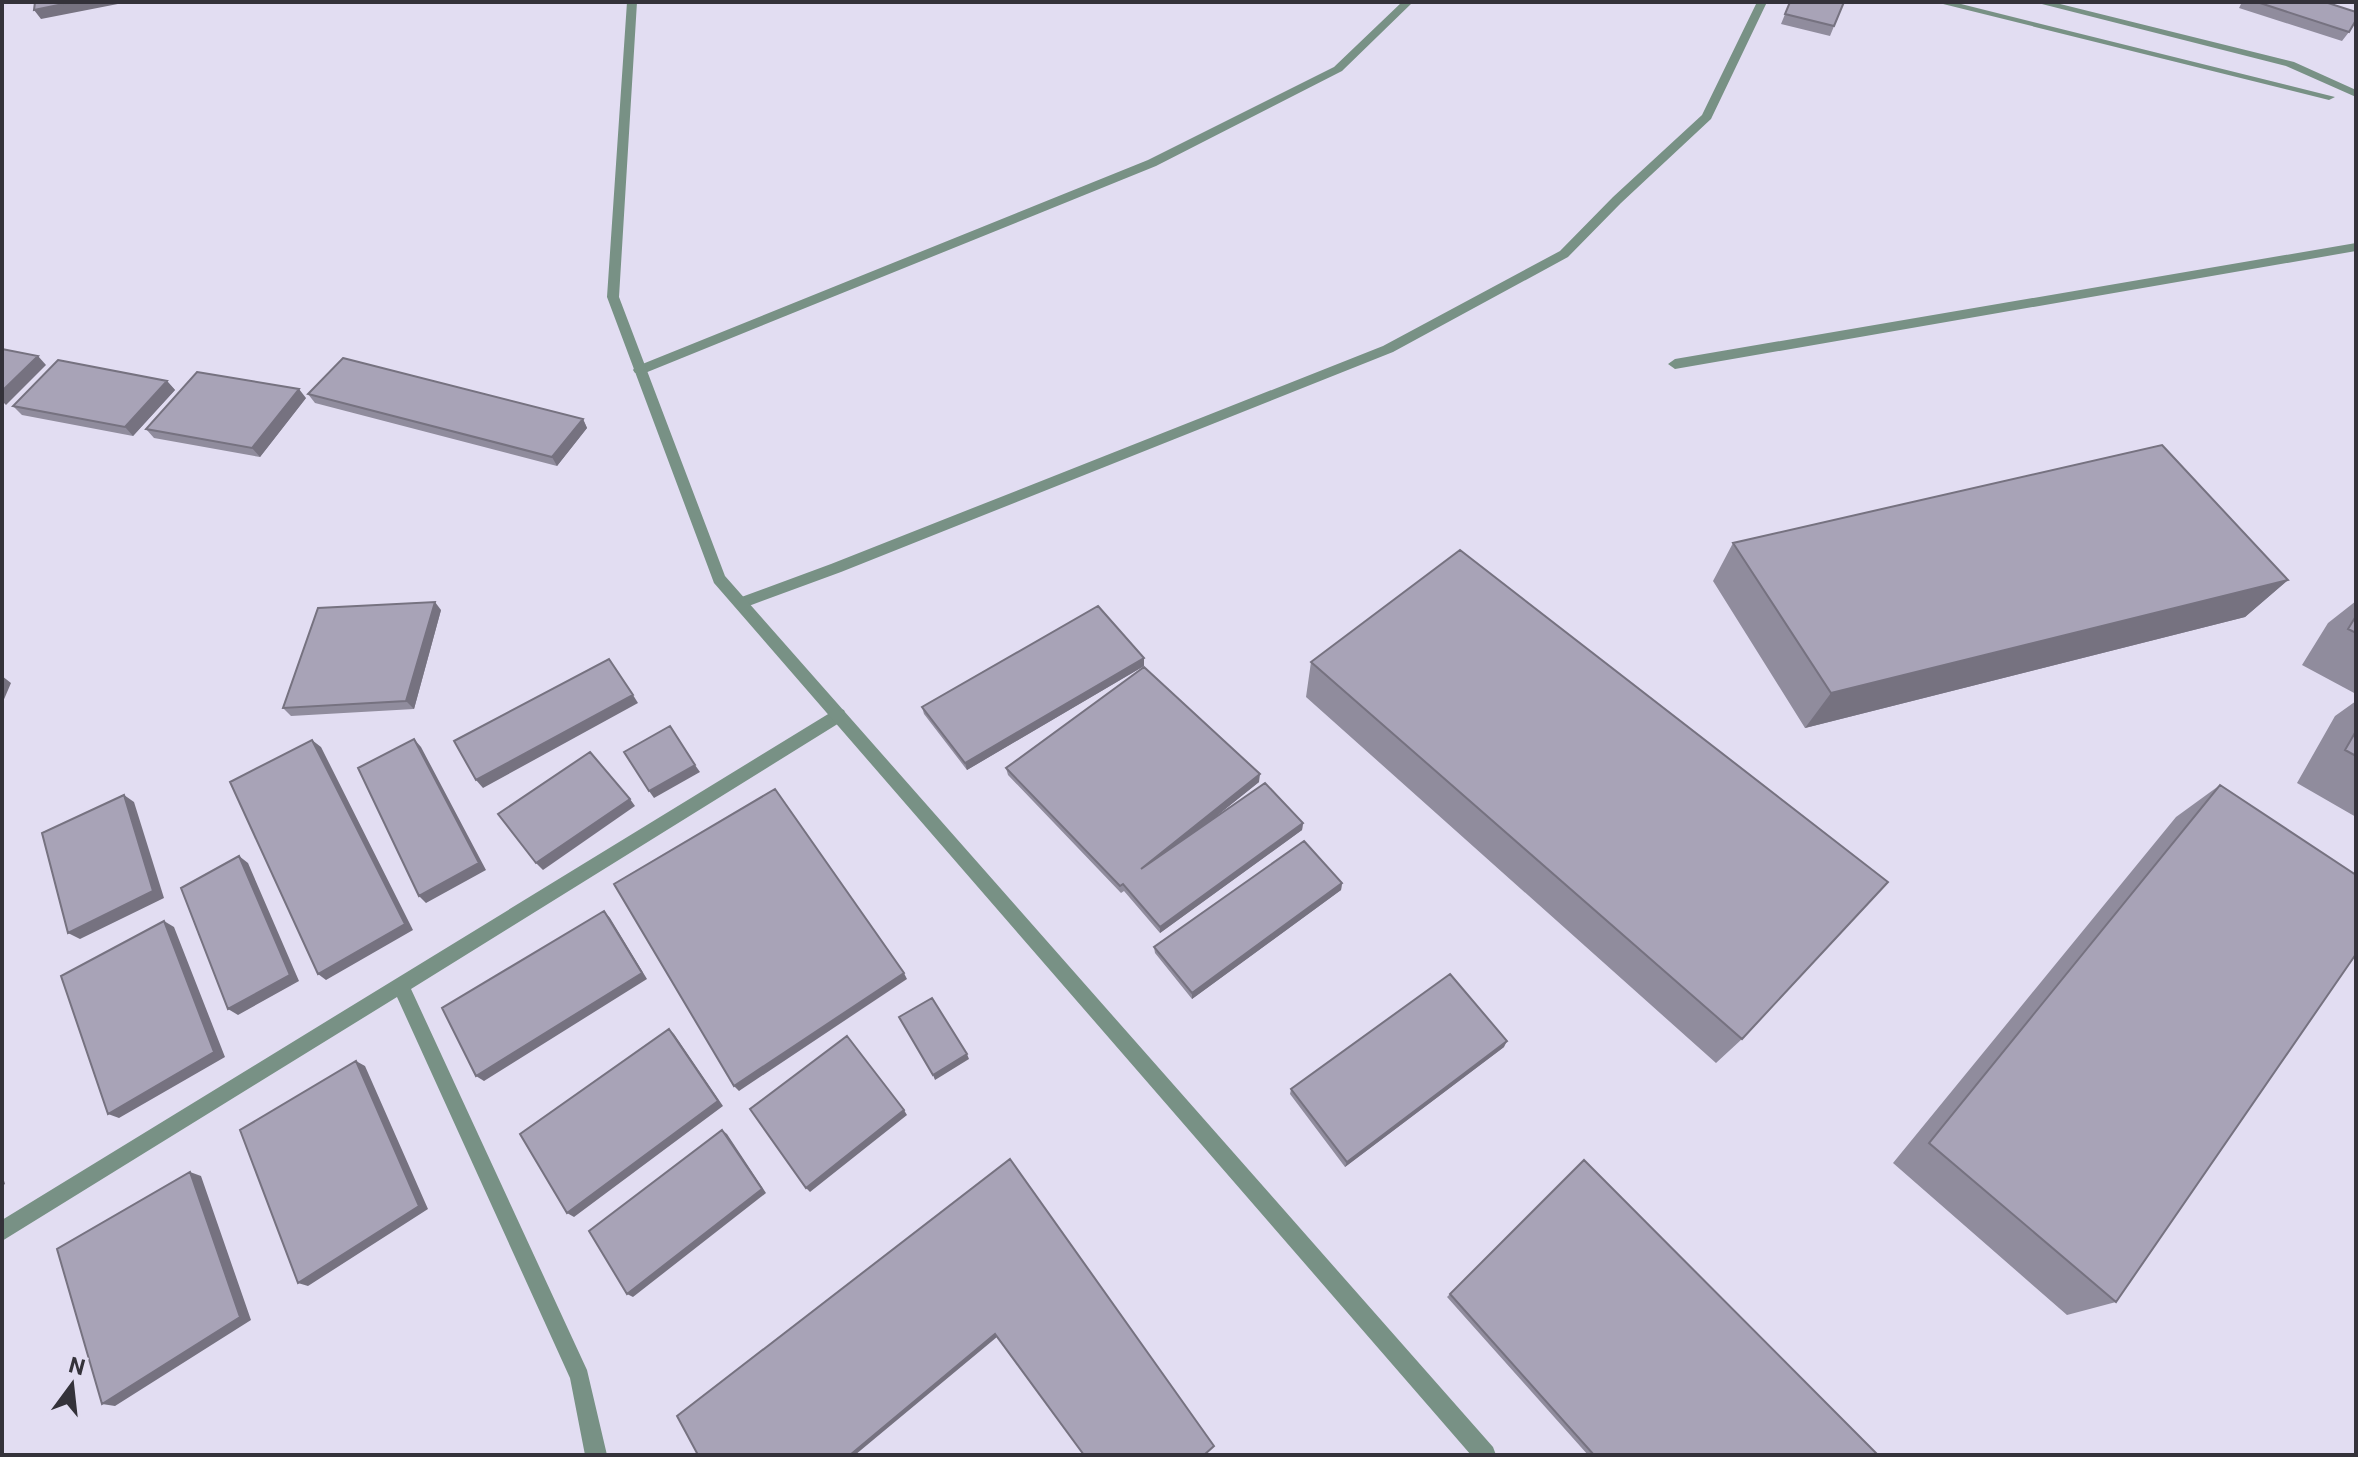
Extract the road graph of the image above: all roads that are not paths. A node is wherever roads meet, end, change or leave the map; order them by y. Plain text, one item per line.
1 (632, 2) edge
2 (1408, 2) edge
3 (1762, 2) edge
4 (1940, 2) edge
5 (2039, 2) edge
6 (2356, 94) edge
7 (2329, 97) dead end
8 (2356, 247) edge
9 (1675, 364) dead end
10 (640, 370) junction
11 (741, 603) junction
12 (838, 715) junction
13 (400, 985) junction
14 (2, 1231) edge
15 (596, 1455) edge
16 (1485, 1455) edge

1 - 10 street
2 - 10 street
3 - 11 street
4 - 7 street
5 - 6 street
8 - 9 street
10 - 11 street
11 - 12 street
12 - 13 street
12 - 16 street
13 - 14 street
13 - 15 street

